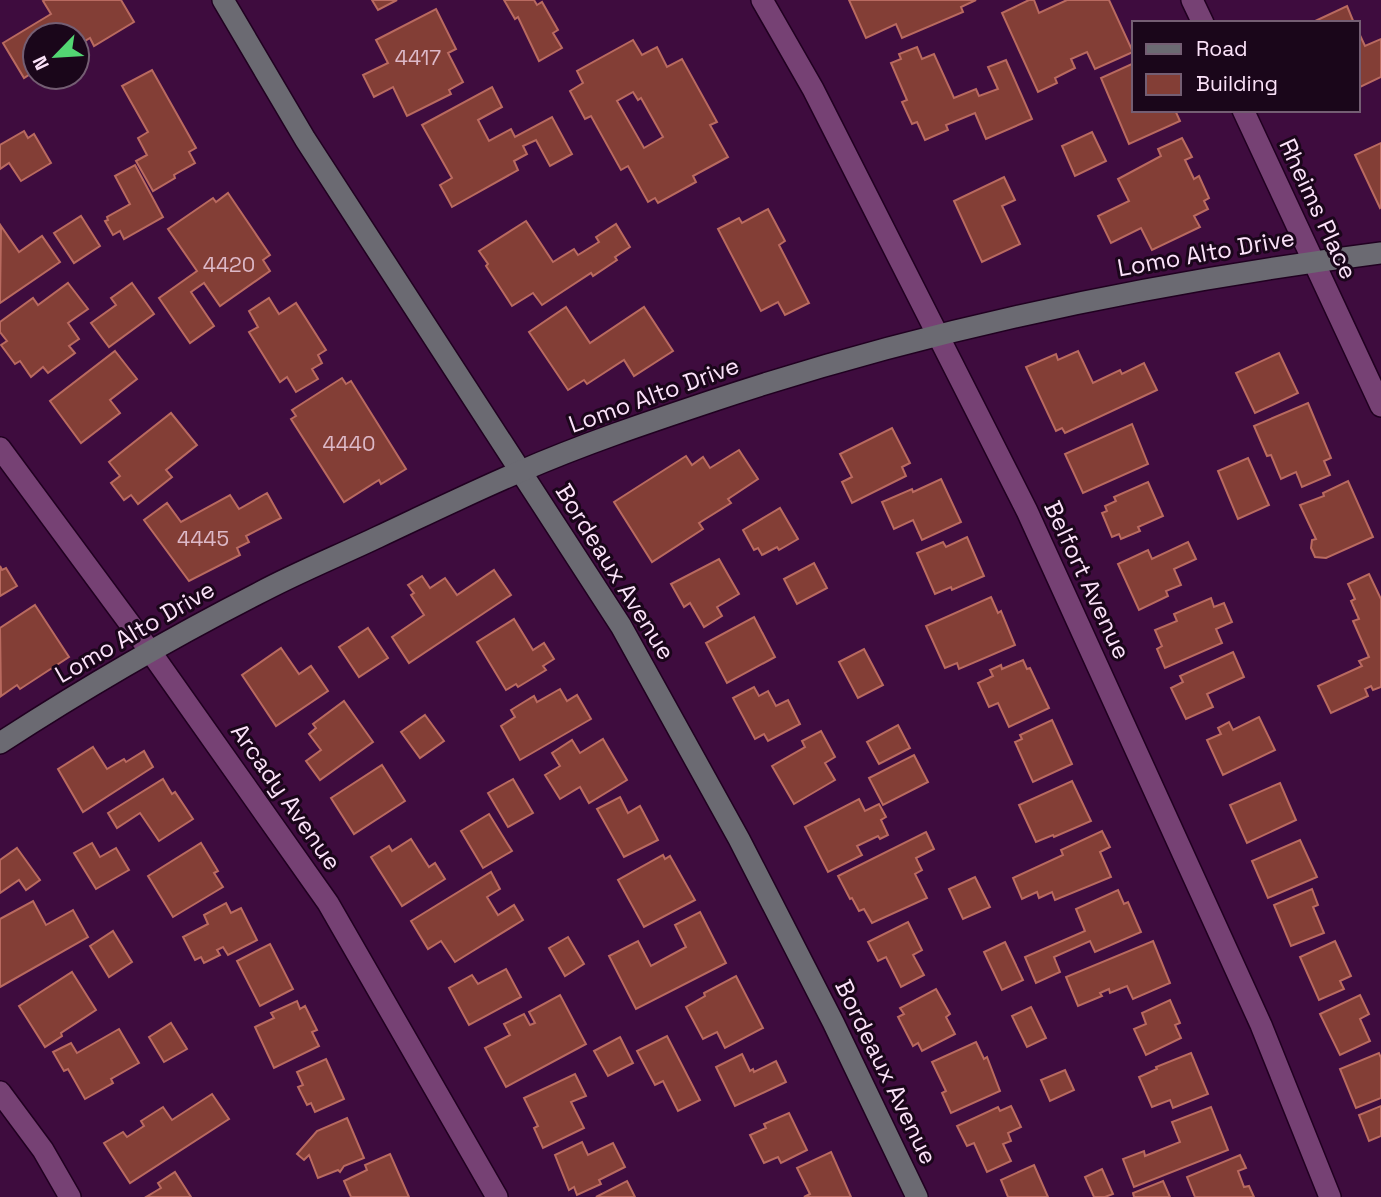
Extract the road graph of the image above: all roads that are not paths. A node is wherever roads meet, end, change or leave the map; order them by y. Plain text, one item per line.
1 (223, 0) edge
2 (762, 0) edge
3 (1192, 0) edge
4 (1202, 21) edge
5 (1244, 112) edge
6 (1381, 253) edge
7 (1313, 262) junction
8 (938, 334) junction
9 (1381, 406) edge
10 (0, 448) edge
11 (522, 471) junction
12 (150, 651) junction
13 (0, 743) edge
14 (0, 1092) edge
15 (70, 1197) edge
16 (497, 1197) edge
17 (917, 1197) edge
18 (1330, 1197) edge

1 - 11 street, Bordeaux Avenue
2 - 8 street, Belfort Avenue
3 - 4 street
5 - 7 street, Rheims Place
6 - 7 street, Lomo Alto Drive
7 - 8 street, Lomo Alto Drive
7 - 9 street, Rheims Place
8 - 11 street, Lomo Alto Drive
8 - 18 street, Belfort Avenue
10 - 12 street, Arcady Avenue
11 - 12 street, Lomo Alto Drive
11 - 17 street, Bordeaux Avenue
12 - 13 street, Lomo Alto Drive
12 - 16 street, Arcady Avenue
14 - 15 street

